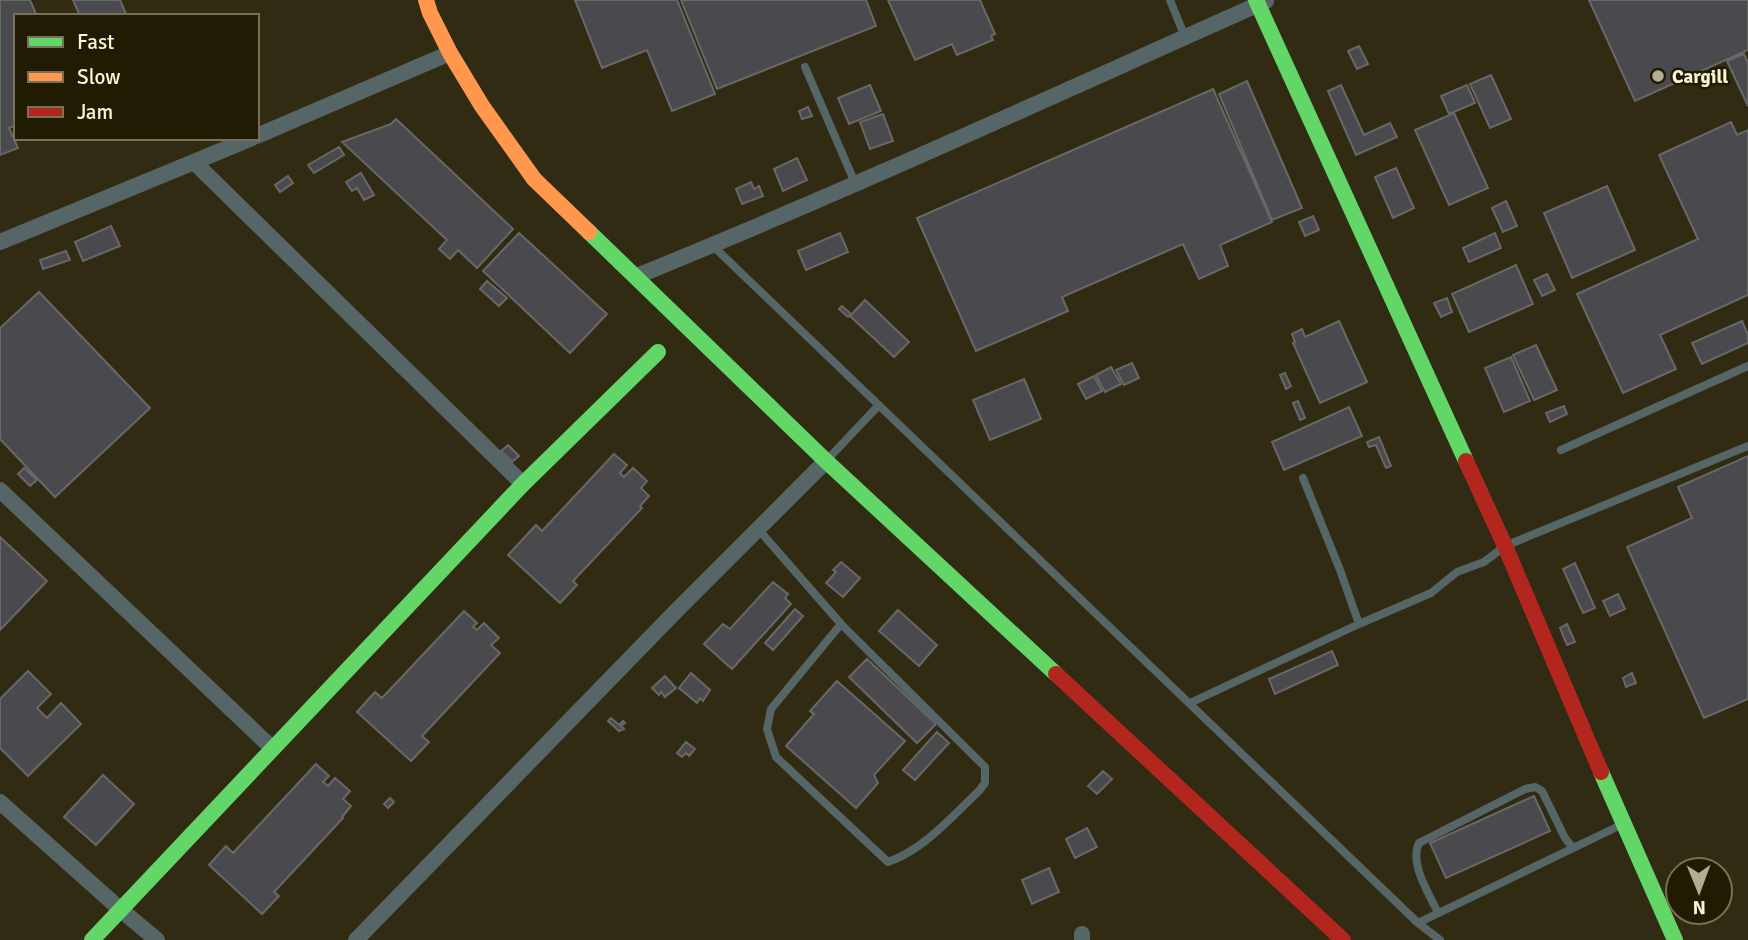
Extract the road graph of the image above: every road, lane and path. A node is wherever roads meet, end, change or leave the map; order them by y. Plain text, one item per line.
1 (426, 0) edge
2 (1170, 0) edge
3 (1260, 1) edge
4 (1185, 37) junction
5 (450, 53) junction
6 (805, 67) dead end
7 (259, 135) edge
8 (247, 140) edge
9 (195, 163) junction
10 (855, 183) junction
11 (0, 242) edge
12 (713, 245) junction
13 (637, 276) junction
14 (658, 352) dead end
15 (1748, 366) edge
16 (879, 405) junction
17 (1748, 446) edge
18 (1561, 450) dead end
19 (826, 461) junction
20 (1303, 478) dead end
21 (523, 484) junction
22 (0, 490) edge
23 (758, 529) junction
24 (1505, 546) junction
25 (841, 624) junction
26 (1359, 624) junction
27 (1190, 703) junction
28 (272, 748) junction
29 (0, 802) edge
30 (1623, 824) junction
31 (1573, 848) junction
32 (121, 910) junction
33 (1438, 913) junction
34 (1418, 923) junction
35 (92, 940) edge
36 (157, 940) edge
37 (356, 940) edge
38 (1343, 940) edge
39 (1440, 940) edge
40 (1675, 940) edge

1 - 5 street
2 - 4 lane
3 - 4 street
3 - 24 street
4 - 10 street
5 - 7 street
5 - 13 street
6 - 10 lane
8 - 9 street
9 - 11 street
9 - 21 street
10 - 12 street
12 - 13 street
12 - 16 lane
13 - 19 street
14 - 21 street
15 - 18 lane
16 - 19 lane
16 - 27 lane
17 - 24 lane
19 - 23 street
19 - 38 street
20 - 26 lane
21 - 28 street
22 - 28 street
23 - 25 lane
23 - 37 street
24 - 26 lane
24 - 30 street
25 - 25 lane
26 - 27 lane
27 - 34 lane
28 - 32 street
29 - 32 street
30 - 31 lane
30 - 40 street
31 - 33 lane
31 - 33 lane
32 - 35 street
32 - 36 street
33 - 34 lane
34 - 39 lane

